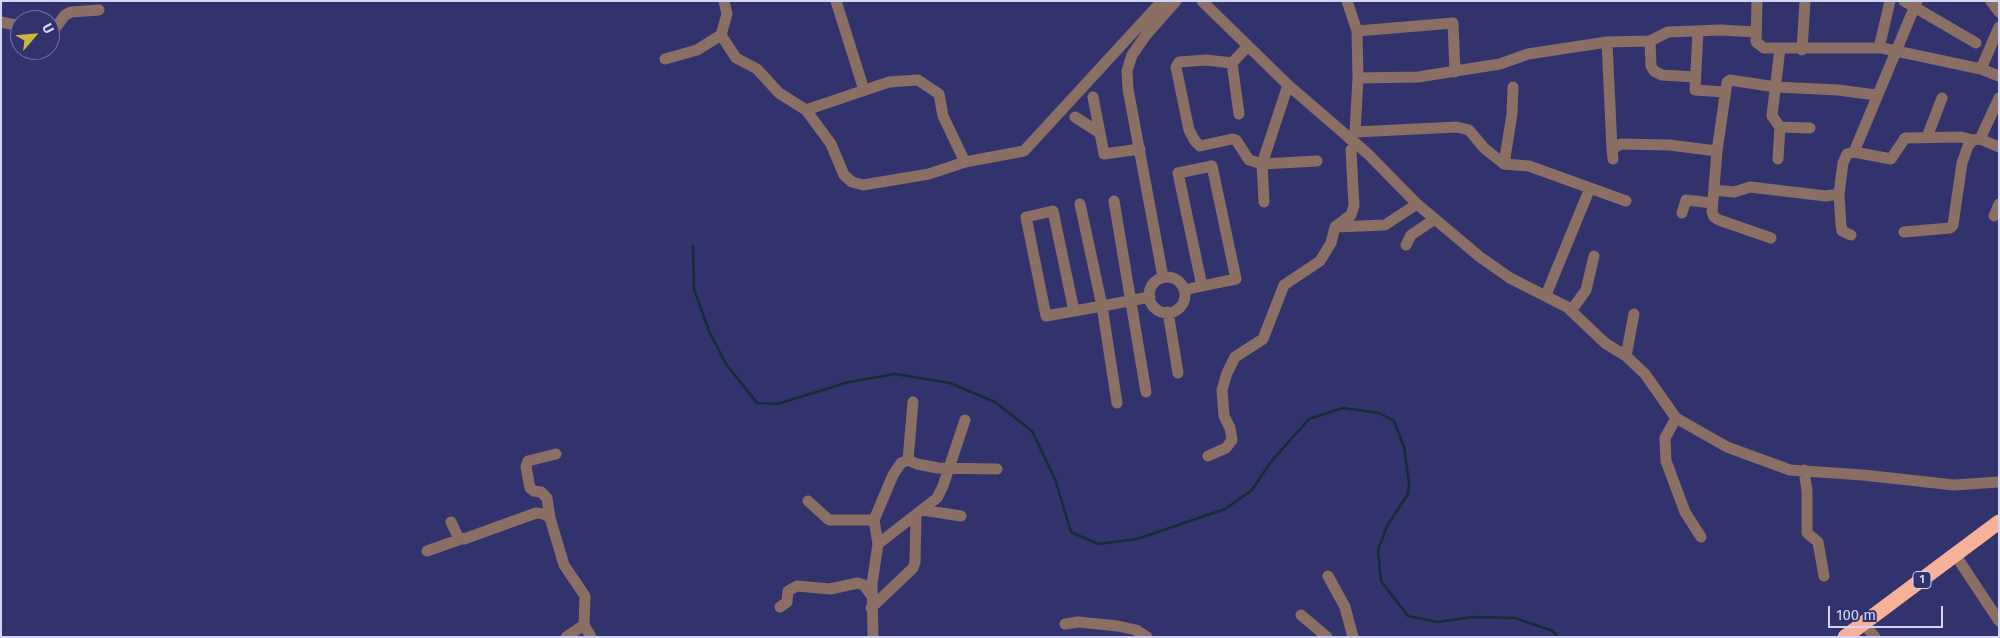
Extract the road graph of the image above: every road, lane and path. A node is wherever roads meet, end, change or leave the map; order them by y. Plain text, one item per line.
1 (724, 1) edge
2 (836, 1) edge
3 (1162, 1) edge
4 (1176, 1) edge
5 (1202, 1) edge
6 (1347, 1) edge
7 (1757, 1) edge
8 (1805, 1) edge
9 (1890, 1) edge
10 (1991, 1) edge
11 (1912, 3) edge
12 (99, 10) dead end
13 (1999, 12) edge
14 (60, 22) edge
15 (1999, 28) edge
16 (1357, 31) junction
17 (1698, 31) junction
18 (1755, 32) junction
19 (721, 35) junction
20 (1650, 41) junction
21 (1607, 42) junction
22 (1976, 43) dead end
23 (1248, 46) junction
24 (1780, 48) junction
25 (1879, 48) junction
26 (1802, 50) junction
27 (1897, 50) junction
28 (665, 59) dead end
29 (1232, 63) junction
30 (1982, 69) junction
31 (1455, 72) junction
32 (1999, 76) edge
33 (1695, 77) junction
34 (1358, 78) junction
35 (1288, 85) junction
36 (1513, 87) dead end
37 (1776, 87) junction
38 (864, 90) junction
39 (1724, 92) junction
40 (1876, 95) junction
41 (1092, 97) dead end
42 (1942, 98) dead end
43 (1999, 98) edge
44 (806, 110) junction
45 (1240, 114) dead end
46 (1075, 117) dead end
47 (1780, 126) junction
48 (1810, 128) dead end
49 (1100, 133) junction
50 (1927, 137) junction
51 (1353, 139) junction
52 (1976, 139) junction
53 (1999, 146) edge
54 (1140, 149) junction
55 (1717, 151) junction
56 (1854, 152) junction
57 (1778, 159) dead end
58 (1317, 161) dead end
59 (965, 162) junction
60 (1262, 164) junction
61 (1504, 164) junction
62 (1590, 188) junction
63 (1714, 190) junction
64 (1839, 194) junction
65 (1114, 201) dead end
66 (1626, 201) dead end
67 (1264, 202) dead end
68 (1712, 203) junction
69 (1080, 204) dead end
70 (1418, 204) junction
71 (1999, 204) edge
72 (1682, 213) dead end
73 (1994, 216) dead end
74 (1435, 219) junction
75 (1335, 227) junction
76 (1904, 232) dead end
77 (1851, 235) dead end
78 (1771, 238) dead end
79 (1406, 245) dead end
80 (1594, 256) dead end
81 (1163, 277) junction
82 (1202, 286) junction
83 (1184, 290) junction
84 (1546, 295) junction
85 (1150, 297) junction
86 (1132, 301) junction
87 (1102, 306) junction
88 (1074, 311) junction
89 (1571, 311) junction
90 (1168, 312) junction
91 (1634, 314) dead end
92 (1626, 356) junction
93 (1178, 373) dead end
94 (1146, 392) dead end
95 (913, 402) dead end
96 (1117, 403) dead end
97 (1676, 418) junction
98 (965, 420) dead end
99 (556, 454) dead end
100 (1208, 456) dead end
101 (908, 460) junction
102 (949, 468) junction
103 (997, 469) dead end
104 (1804, 470) junction
105 (1999, 482) edge
106 (808, 501) dead end
107 (919, 513) junction
108 (961, 516) dead end
109 (550, 518) junction
110 (874, 520) junction
111 (451, 522) dead end
112 (1999, 522) edge
113 (1701, 537) dead end
114 (461, 539) junction
115 (878, 544) junction
116 (427, 551) dead end
117 (1956, 556) junction
118 (1328, 576) dead end
119 (1824, 576) dead end
120 (871, 595) junction
121 (780, 607) dead end
122 (871, 608) junction
123 (1997, 614) edge
124 (1301, 615) dead end
125 (1863, 622) junction
126 (1065, 624) dead end
127 (584, 625) junction
128 (566, 637) edge
129 (591, 637) edge
130 (872, 637) edge
131 (1146, 637) edge
132 (1327, 637) edge
133 (1353, 637) edge
134 (1844, 637) edge
135 (1874, 637) edge

1 - 19 street
2 - 38 street
3 - 59 street
4 - 54 street
5 - 23 street
6 - 16 street
7 - 18 street
8 - 26 street
9 - 25 street
10 - 13 street
11 - 22 street
11 - 27 street
12 - 14 street
15 - 30 street
16 - 31 street
16 - 34 street
17 - 18 street
17 - 20 street
17 - 33 street
18 - 24 street
19 - 28 street
19 - 44 street
20 - 21 street
20 - 33 street
21 - 31 street
21 - 55 street
23 - 29 street
23 - 35 street
24 - 26 street
24 - 37 street
25 - 26 street
25 - 27 street
27 - 30 street
27 - 40 street
29 - 45 street
29 - 60 street
30 - 32 street
31 - 34 street
33 - 39 street
34 - 51 street
35 - 51 street
35 - 60 street
36 - 61 street
37 - 39 street
37 - 40 street
37 - 47 street
38 - 44 street
38 - 59 street
39 - 55 street
40 - 56 street
41 - 49 street
42 - 50 street
43 - 52 street
44 - 59 street
46 - 49 street
47 - 48 street
47 - 57 street
49 - 54 street
50 - 52 street
50 - 56 street
51 - 61 street
51 - 70 street
51 - 75 street
52 - 53 street
52 - 76 street
54 - 81 street
55 - 63 street
56 - 64 street
58 - 60 street
60 - 67 street
61 - 62 street
62 - 66 street
62 - 84 street
63 - 64 street
63 - 68 street
64 - 77 street
65 - 86 street
68 - 72 street
68 - 78 street
69 - 87 street
70 - 74 street
70 - 75 street
71 - 73 street
74 - 79 street
74 - 84 street
75 - 100 street
80 - 89 street
81 - 83 street
81 - 85 street
82 - 82 street
82 - 83 street
83 - 90 street
84 - 89 street
85 - 86 street
85 - 90 street
86 - 87 street
86 - 94 street
87 - 88 street
87 - 96 street
88 - 88 street
89 - 92 street
90 - 93 street
91 - 92 street
92 - 97 street
95 - 101 street
97 - 104 street
97 - 113 street
98 - 102 street
99 - 109 street
101 - 102 street
101 - 110 street
102 - 103 street
102 - 107 street
104 - 105 street
104 - 119 street
106 - 110 street
107 - 108 street
107 - 115 street
107 - 122 street
109 - 114 street
109 - 127 street
110 - 115 street
111 - 114 street
112 - 117 highway, 1
114 - 116 street
115 - 120 street
117 - 123 street
117 - 125 highway, 1
118 - 133 street
120 - 121 street
120 - 122 street
122 - 130 street
124 - 132 street
125 - 134 highway, 1
125 - 135 street
126 - 131 street
127 - 128 street
127 - 129 street

